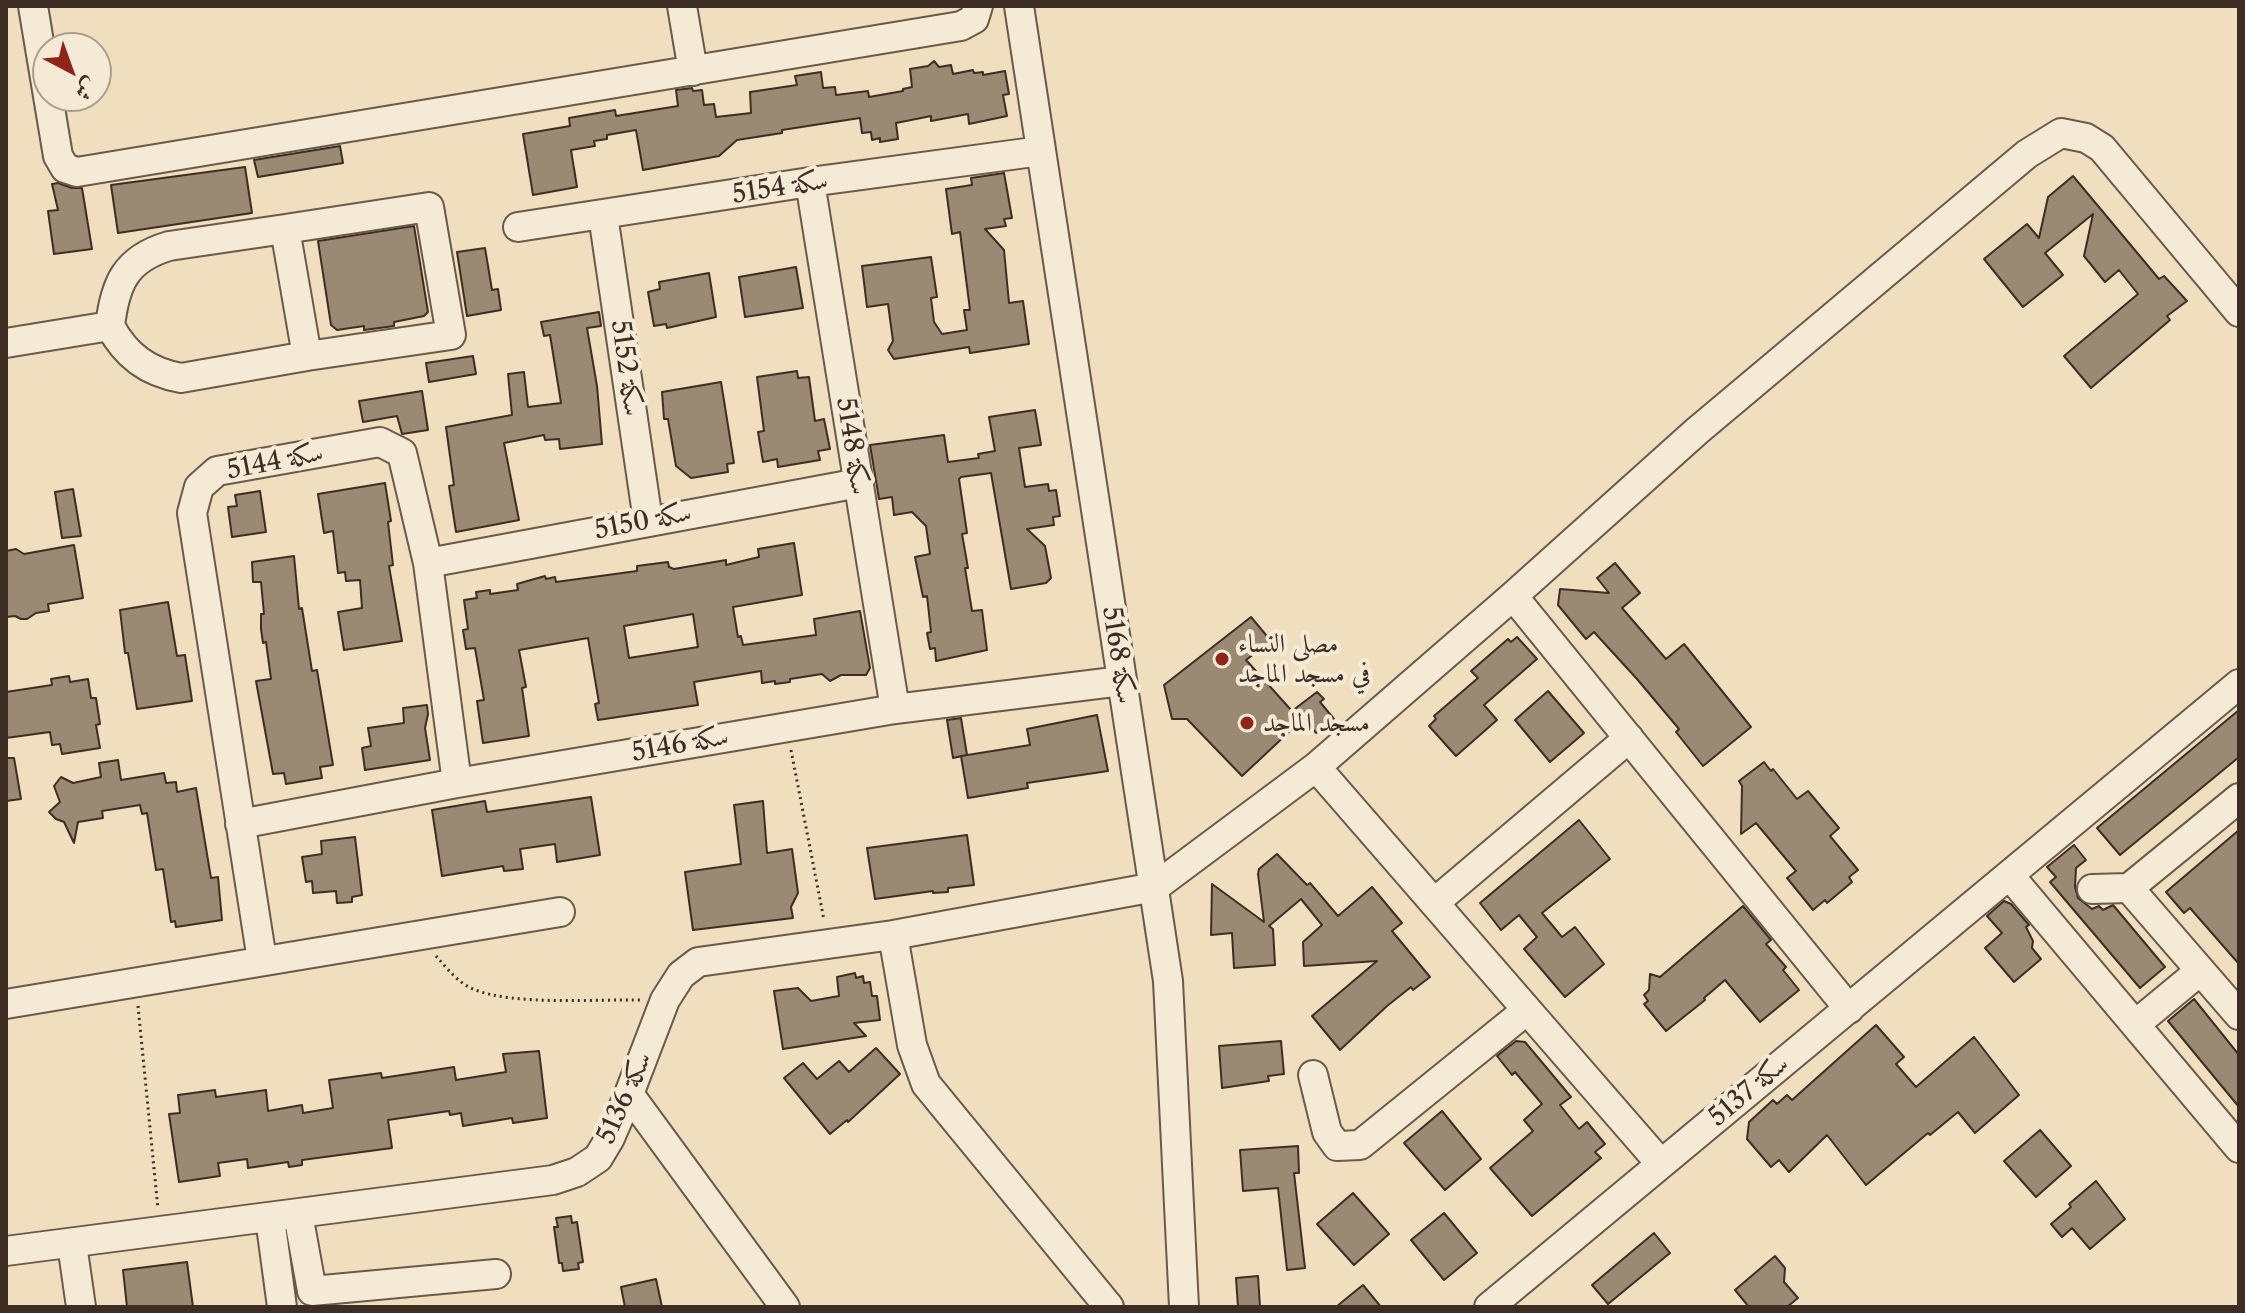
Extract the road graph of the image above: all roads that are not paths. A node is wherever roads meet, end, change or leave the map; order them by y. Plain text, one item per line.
1 (33, 6) edge
2 (682, 6) edge
3 (978, 6) edge
4 (1019, 6) edge
5 (693, 71) junction
6 (1041, 151) junction
7 (810, 182) junction
8 (603, 215) junction
9 (518, 227) dead end
10 (285, 229) junction
11 (2239, 312) edge
12 (110, 326) junction
13 (6, 343) edge
14 (307, 356) junction
15 (859, 483) junction
16 (648, 521) junction
17 (428, 563) junction
18 (1513, 596) junction
19 (1122, 681) junction
20 (2239, 684) edge
21 (895, 709) junction
22 (1629, 738) junction
23 (1316, 767) junction
24 (457, 783) junction
25 (2239, 798) edge
26 (240, 824) junction
27 (2010, 876) junction
28 (1155, 887) junction
29 (2129, 888) junction
30 (2092, 889) dead end
31 (1434, 903) junction
32 (560, 912) dead end
33 (893, 935) junction
34 (262, 960) junction
35 (2200, 971) junction
36 (6, 1004) edge
37 (1849, 1009) junction
38 (1527, 1010) junction
39 (2239, 1015) edge
40 (2137, 1023) junction
41 (1313, 1075) dead end
42 (629, 1094) junction
43 (2239, 1148) edge
44 (1661, 1164) junction
45 (298, 1214) junction
46 (270, 1218) junction
47 (72, 1244) junction
48 (6, 1251) edge
49 (496, 1274) dead end
50 (313, 1299) edge
51 (81, 1307) edge
52 (282, 1307) edge
53 (785, 1307) edge
54 (1109, 1307) edge
55 (1184, 1307) edge
56 (1489, 1307) edge

1 - 5 street
2 - 5 street
3 - 5 street
4 - 6 street, سكة 5168
6 - 7 street, سكة 5154
6 - 19 street, سكة 5168
7 - 8 street, سكة 5154
7 - 15 street, سكة 5148
8 - 9 street, سكة 5154
8 - 16 street, سكة 5152
10 - 12 street
10 - 14 street
10 - 14 street
11 - 18 street
12 - 13 street
12 - 14 street
15 - 16 street, سكة 5150
15 - 21 street, سكة 5148
16 - 17 street, سكة 5150
17 - 24 street, سكة 5144
17 - 26 street, سكة 5144
18 - 22 street
18 - 23 street
19 - 21 street, سكة 5146
19 - 28 street, سكة 5168
20 - 27 street, سكة 5137
21 - 24 street, سكة 5146
22 - 31 street
22 - 37 street
23 - 28 street
23 - 31 street
24 - 26 street, سكة 5146
25 - 29 street
26 - 34 street, سكة 5144
27 - 37 street, سكة 5137
27 - 40 street
28 - 33 street, سكة 5136
28 - 55 street, سكة 5168
29 - 30 street
29 - 35 street
31 - 38 street
32 - 34 street
33 - 42 street, سكة 5136
33 - 54 street
34 - 36 street
35 - 39 street
35 - 40 street
37 - 44 street, سكة 5137
38 - 41 street
38 - 44 street
40 - 43 street
42 - 45 street, سكة 5136
42 - 53 street
44 - 56 street, سكة 5137
45 - 46 street, سكة 5136
45 - 50 street
46 - 47 street, سكة 5136
46 - 52 street
47 - 48 street, سكة 5136
47 - 51 street
49 - 50 street

